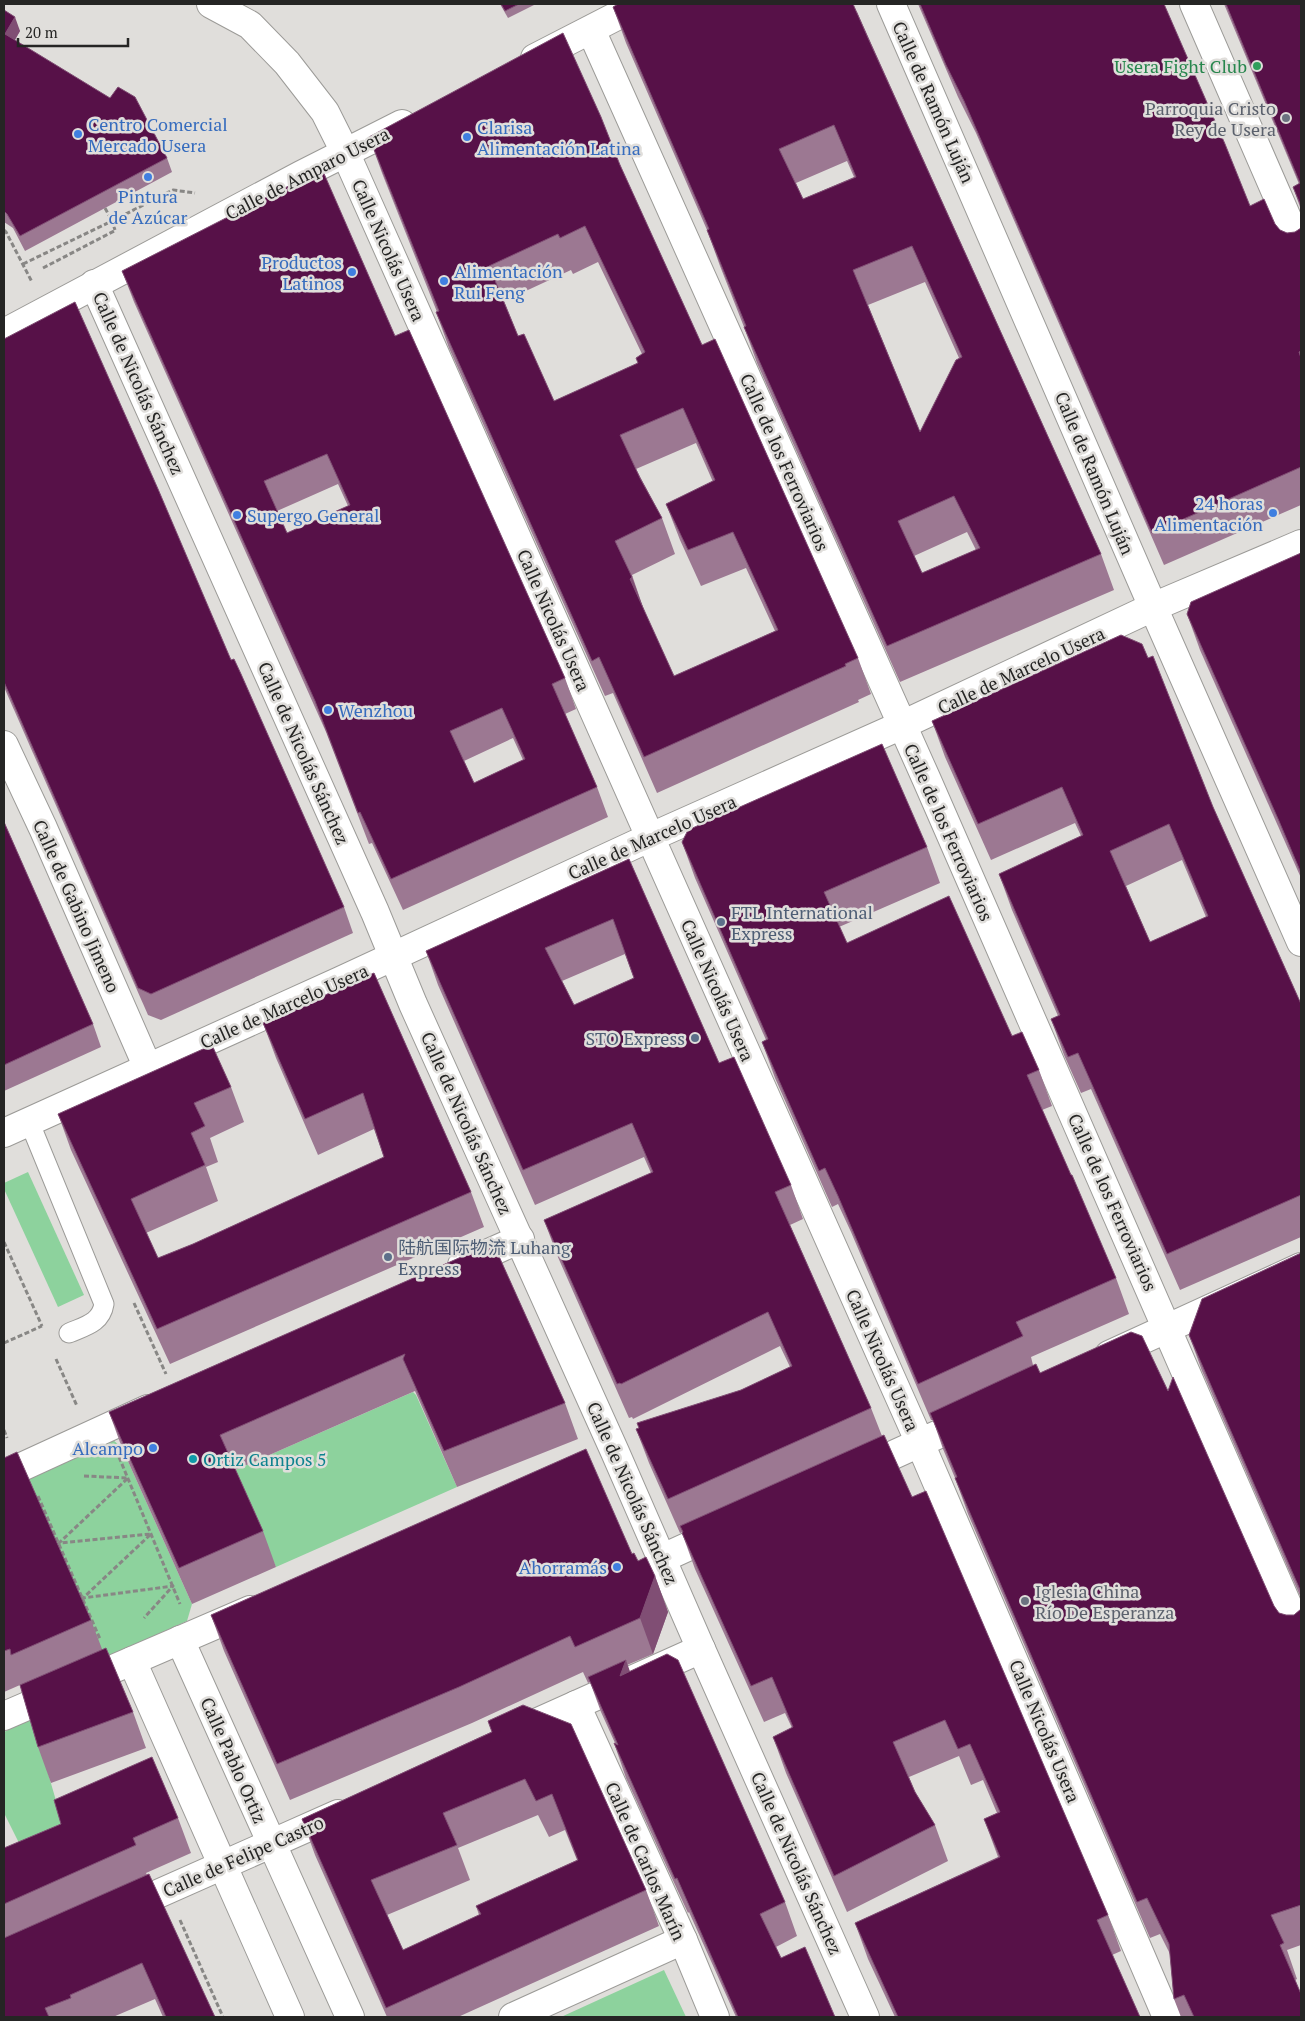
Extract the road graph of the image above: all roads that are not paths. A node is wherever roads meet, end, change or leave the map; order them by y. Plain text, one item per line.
1 (211, 4) edge
2 (640, 4) edge
3 (891, 4) edge
4 (1194, 4) edge
5 (591, 30) junction
6 (510, 70) edge
7 (421, 114) edge
8 (345, 152) junction
9 (1301, 250) edge
10 (94, 284) junction
11 (4, 333) edge
12 (1301, 544) edge
13 (1153, 607) junction
14 (902, 725) junction
15 (4, 745) edge
16 (651, 837) junction
17 (1301, 942) edge
18 (394, 956) junction
19 (148, 1068) junction
20 (29, 1121) junction
21 (4, 1133) edge
22 (520, 1239) junction
23 (1301, 1268) edge
24 (437, 1277) edge
25 (1168, 1327) junction
26 (69, 1333) dead end
27 (1087, 1365) edge
28 (167, 1401) edge
29 (962, 1424) edge
30 (920, 1443) junction
31 (616, 1452) junction
32 (591, 1462) edge
33 (4, 1475) edge
34 (833, 1482) edge
35 (743, 1522) edge
36 (662, 1558) junction
37 (272, 1600) edge
38 (1301, 1636) edge
39 (180, 1640) junction
40 (701, 1649) junction
41 (132, 1661) junction
42 (576, 1706) junction
43 (4, 1716) edge
44 (495, 1742) edge
45 (361, 1803) edge
46 (272, 1844) junction
47 (222, 1865) junction
48 (100, 1919) edge
49 (683, 1940) junction
50 (290, 2017) edge
51 (350, 2017) edge
52 (513, 2017) edge
53 (715, 2017) edge
54 (865, 2017) edge
55 (1168, 2017) edge

1 - 8 street, Calle Nicolás Usera
2 - 5 street
3 - 13 street, Calle de Ramón Luján
4 - 9 street
5 - 6 street
5 - 14 street, Calle de los Ferroviarios
7 - 8 street, Calle de Amparo Usera
8 - 10 street, Calle de Amparo Usera
8 - 16 street, Calle Nicolás Usera
10 - 11 street, Calle de Amparo Usera
10 - 18 street, Calle de Nicolás Sánchez
12 - 13 street, Calle de Marcelo Usera
13 - 14 street, Calle de Marcelo Usera
13 - 17 street, Calle de Ramón Luján
14 - 16 street, Calle de Marcelo Usera
14 - 25 street, Calle de los Ferroviarios
15 - 19 street, Calle de Gabino Jimeno
16 - 18 street, Calle de Marcelo Usera
16 - 30 street, Calle Nicolás Usera
18 - 19 street, Calle de Marcelo Usera
18 - 22 street, Calle de Nicolás Sánchez
19 - 20 street, Calle de Marcelo Usera
20 - 21 street, Calle de Marcelo Usera
20 - 26 lane
22 - 24 street
22 - 31 street, Calle de Nicolás Sánchez
23 - 25 street
25 - 27 street
25 - 38 street, Calle de los Ferroviarios
28 - 33 street
29 - 30 street
30 - 34 street
30 - 55 street, Calle Nicolás Usera
31 - 32 street
31 - 36 street, Calle de Nicolás Sánchez
35 - 36 street
36 - 40 street, Calle de Nicolás Sánchez
37 - 39 street
39 - 41 street
39 - 46 street, Calle Pablo Ortiz
40 - 42 street
40 - 54 street, Calle de Nicolás Sánchez
41 - 43 street
41 - 47 street
42 - 44 street
42 - 49 street, Calle de Carlos Marín
45 - 46 street, Calle de Felipe Castro
46 - 47 street, Calle de Felipe Castro
46 - 51 street, Calle Pablo Ortiz
47 - 48 street, Calle de Felipe Castro
47 - 50 street
49 - 52 street
49 - 53 street, Calle de Carlos Marín

